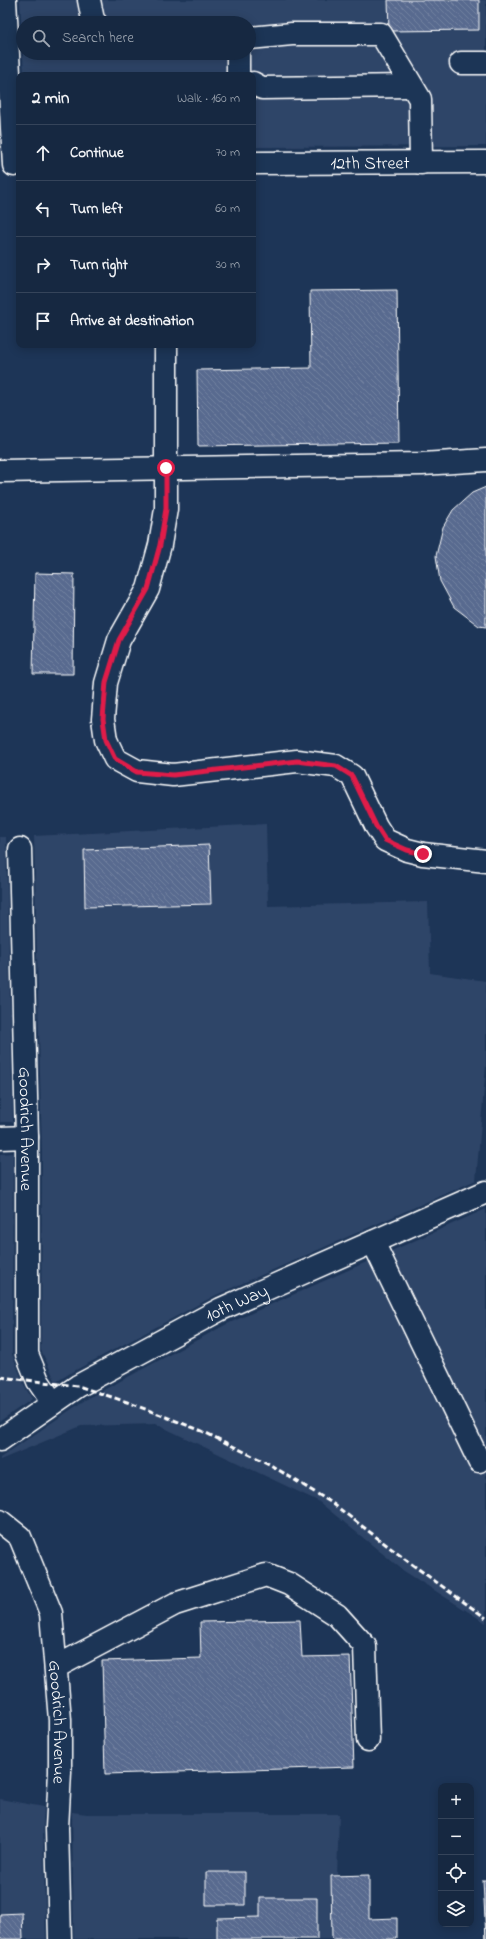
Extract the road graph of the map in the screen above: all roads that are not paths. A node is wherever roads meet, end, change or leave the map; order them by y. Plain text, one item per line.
1 (5, 0) edge
2 (89, 0) edge
3 (92, 16) edge
4 (256, 37) edge
5 (4, 55) edge
6 (238, 60) edge
7 (460, 63) dead end
8 (486, 63) edge
9 (238, 72) edge
10 (256, 85) edge
11 (410, 86) junction
12 (421, 162) junction
13 (486, 162) edge
14 (256, 163) edge
15 (11, 165) edge
16 (166, 348) edge
17 (486, 460) edge
18 (166, 468) junction
19 (0, 471) edge
20 (20, 849) dead end
21 (486, 861) edge
22 (27, 1137) junction
23 (0, 1138) edge
24 (486, 1192) edge
25 (373, 1242) junction
26 (53, 1403) junction
27 (0, 1440) edge
28 (484, 1467) edge
29 (0, 1521) edge
30 (56, 1667) junction
31 (368, 1740) dead end
32 (60, 1939) edge

1 - 5 street
2 - 3 street
4 - 11 street
5 - 15 street
6 - 9 street
7 - 8 street
10 - 11 street
11 - 12 street
12 - 13 street, 12th Street
12 - 14 street, 12th Street
16 - 18 street
17 - 18 street
18 - 19 street
18 - 21 street
20 - 22 street, Goodrich Avenue
22 - 23 street
22 - 26 street, Goodrich Avenue
24 - 25 street, 10th Way
25 - 26 street, 10th Way
25 - 28 street
26 - 27 street, 10th Way
29 - 30 street, Goodrich Avenue
30 - 31 street
30 - 32 street, Goodrich Avenue

